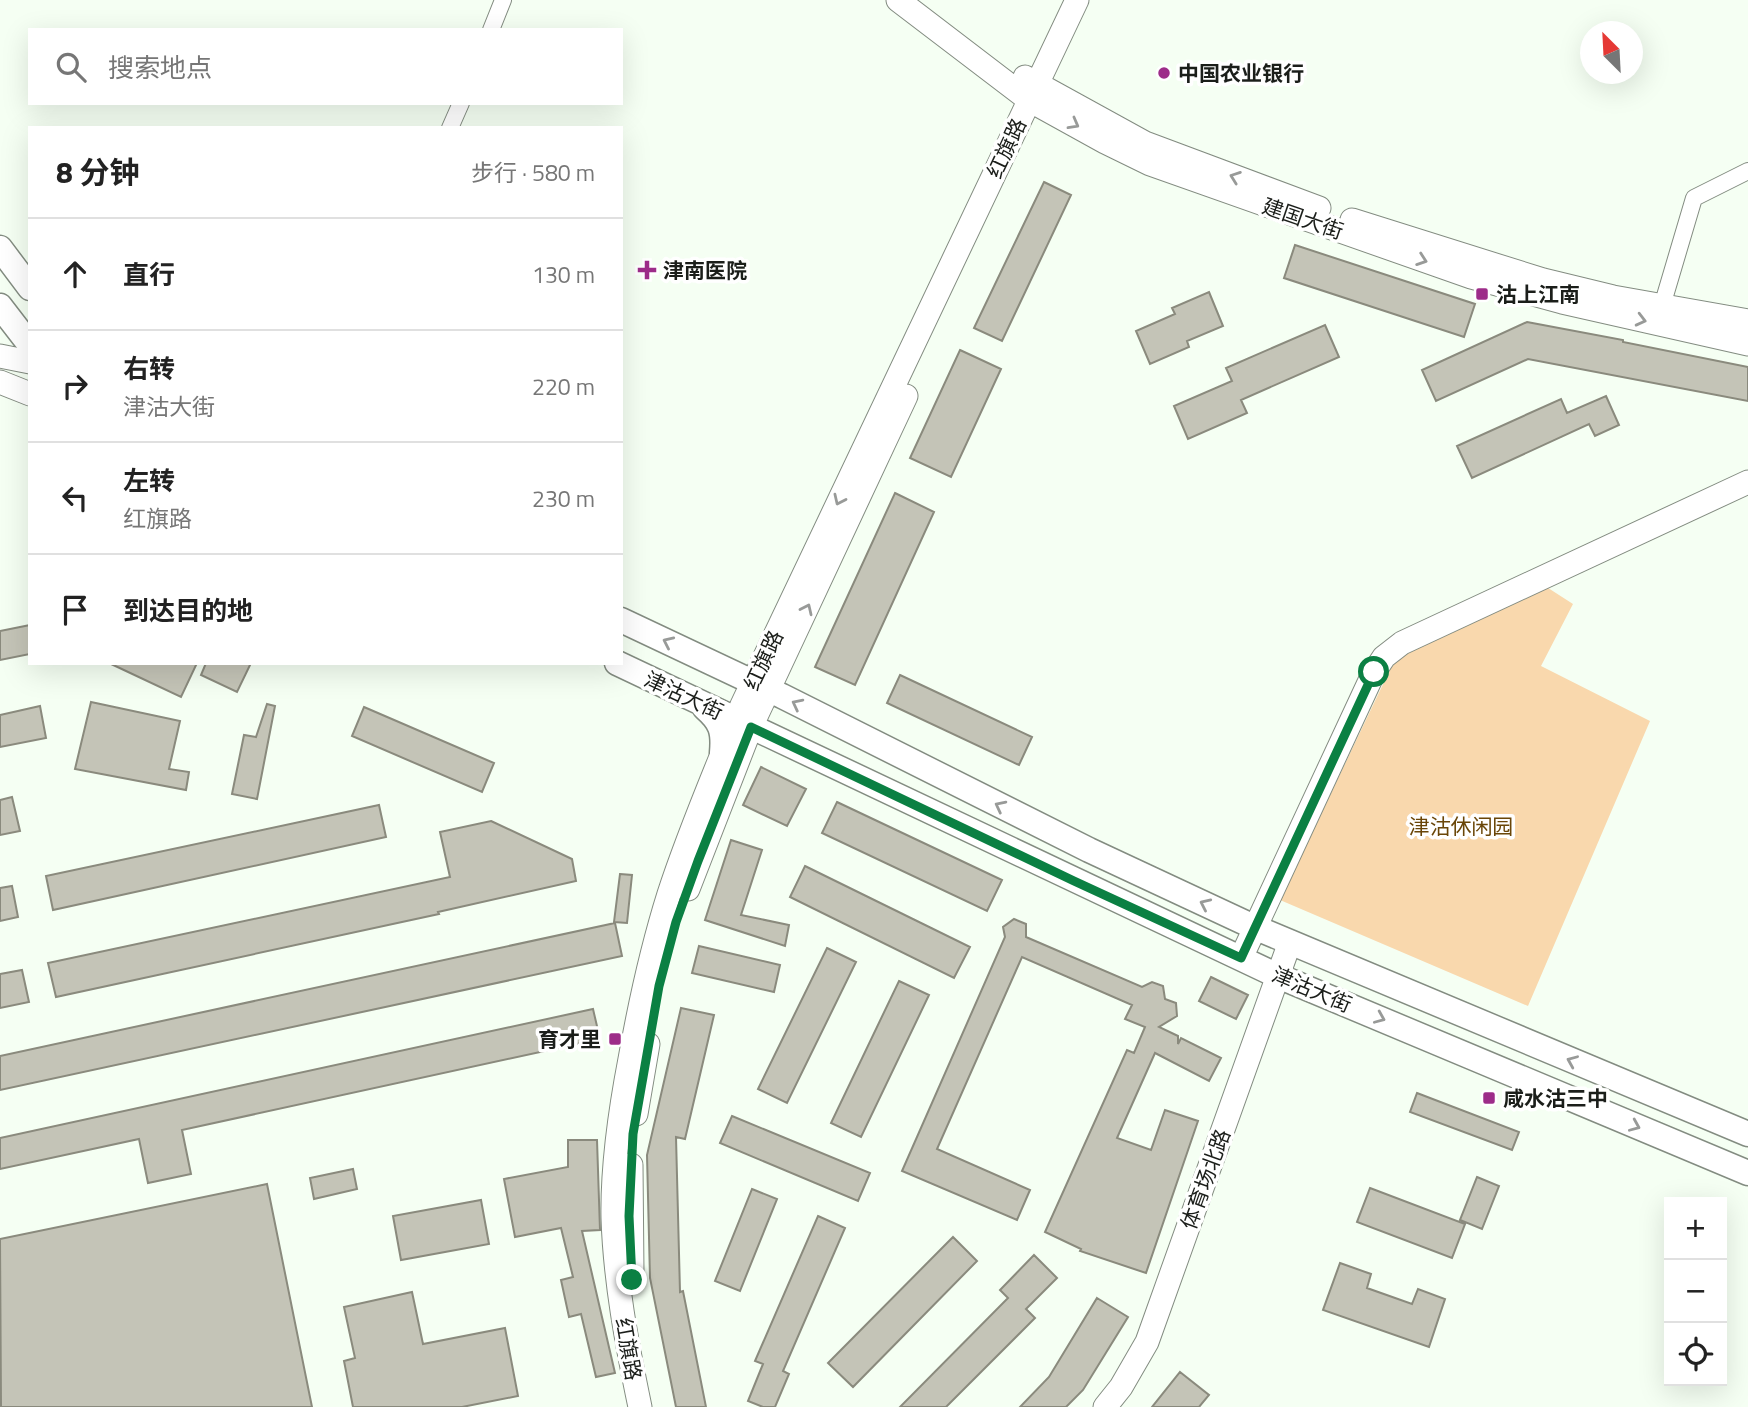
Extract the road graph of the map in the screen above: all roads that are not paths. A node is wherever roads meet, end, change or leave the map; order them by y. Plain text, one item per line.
1 (503, 0) edge
2 (898, 0) edge
3 (918, 0) edge
4 (1077, 0) edge
5 (1091, 0) edge
6 (492, 28) edge
7 (1039, 95) junction
8 (460, 105) edge
9 (451, 126) edge
10 (1748, 171) edge
11 (0, 248) edge
12 (28, 285) edge
13 (0, 306) edge
14 (1662, 306) junction
15 (1748, 321) edge
16 (28, 342) edge
17 (1748, 344) edge
18 (0, 356) edge
19 (28, 362) edge
20 (0, 382) edge
21 (28, 393) edge
22 (1748, 482) edge
23 (623, 621) edge
24 (715, 664) junction
25 (621, 665) edge
26 (761, 687) junction
27 (696, 700) junction
28 (743, 719) junction
29 (729, 756) junction
30 (1254, 927) junction
31 (1296, 945) junction
32 (1241, 958) junction
33 (1284, 978) junction
34 (1748, 1134) edge
35 (1748, 1173) edge
36 (640, 1407) edge
37 (653, 1407) edge
38 (1105, 1407) edge
39 (1118, 1407) edge

1 - 6 street
2 - 7 main road, 建国大街
3 - 7 main road, 建国大街
4 - 7 main road, 红旗路
5 - 7 main road, 红旗路
14 -> 7 main road, 建国大街
7 -> 17 main road, 建国大街
7 - 26 main road, 红旗路
8 - 9 street
10 - 14 street
11 - 12 main road
13 - 16 main road
14 - 15 main road, 建国大街
18 - 19 main road
20 - 21 main road
22 - 30 main road
24 -> 23 main road, 津沽大街
24 - 26 main road, 津沽大街
24 - 28 main road
25 - 27 main road, 津沽大街
26 - 28 main road, 红旗路
30 -> 26 main road, 津沽大街
27 - 28 main road, 津沽大街
27 - 29 main road
28 - 29 main road, 红旗路
28 - 32 main road, 津沽大街
29 - 36 main road, 红旗路
29 - 37 main road, 红旗路
30 - 31 main road, 津沽大街
30 - 32 main road
31 - 33 main road, 体育场北路
34 -> 31 main road, 津沽大街
32 - 33 main road, 津沽大街
33 -> 35 main road, 津沽大街
33 - 38 main road, 体育场北路
33 - 39 main road, 体育场北路

